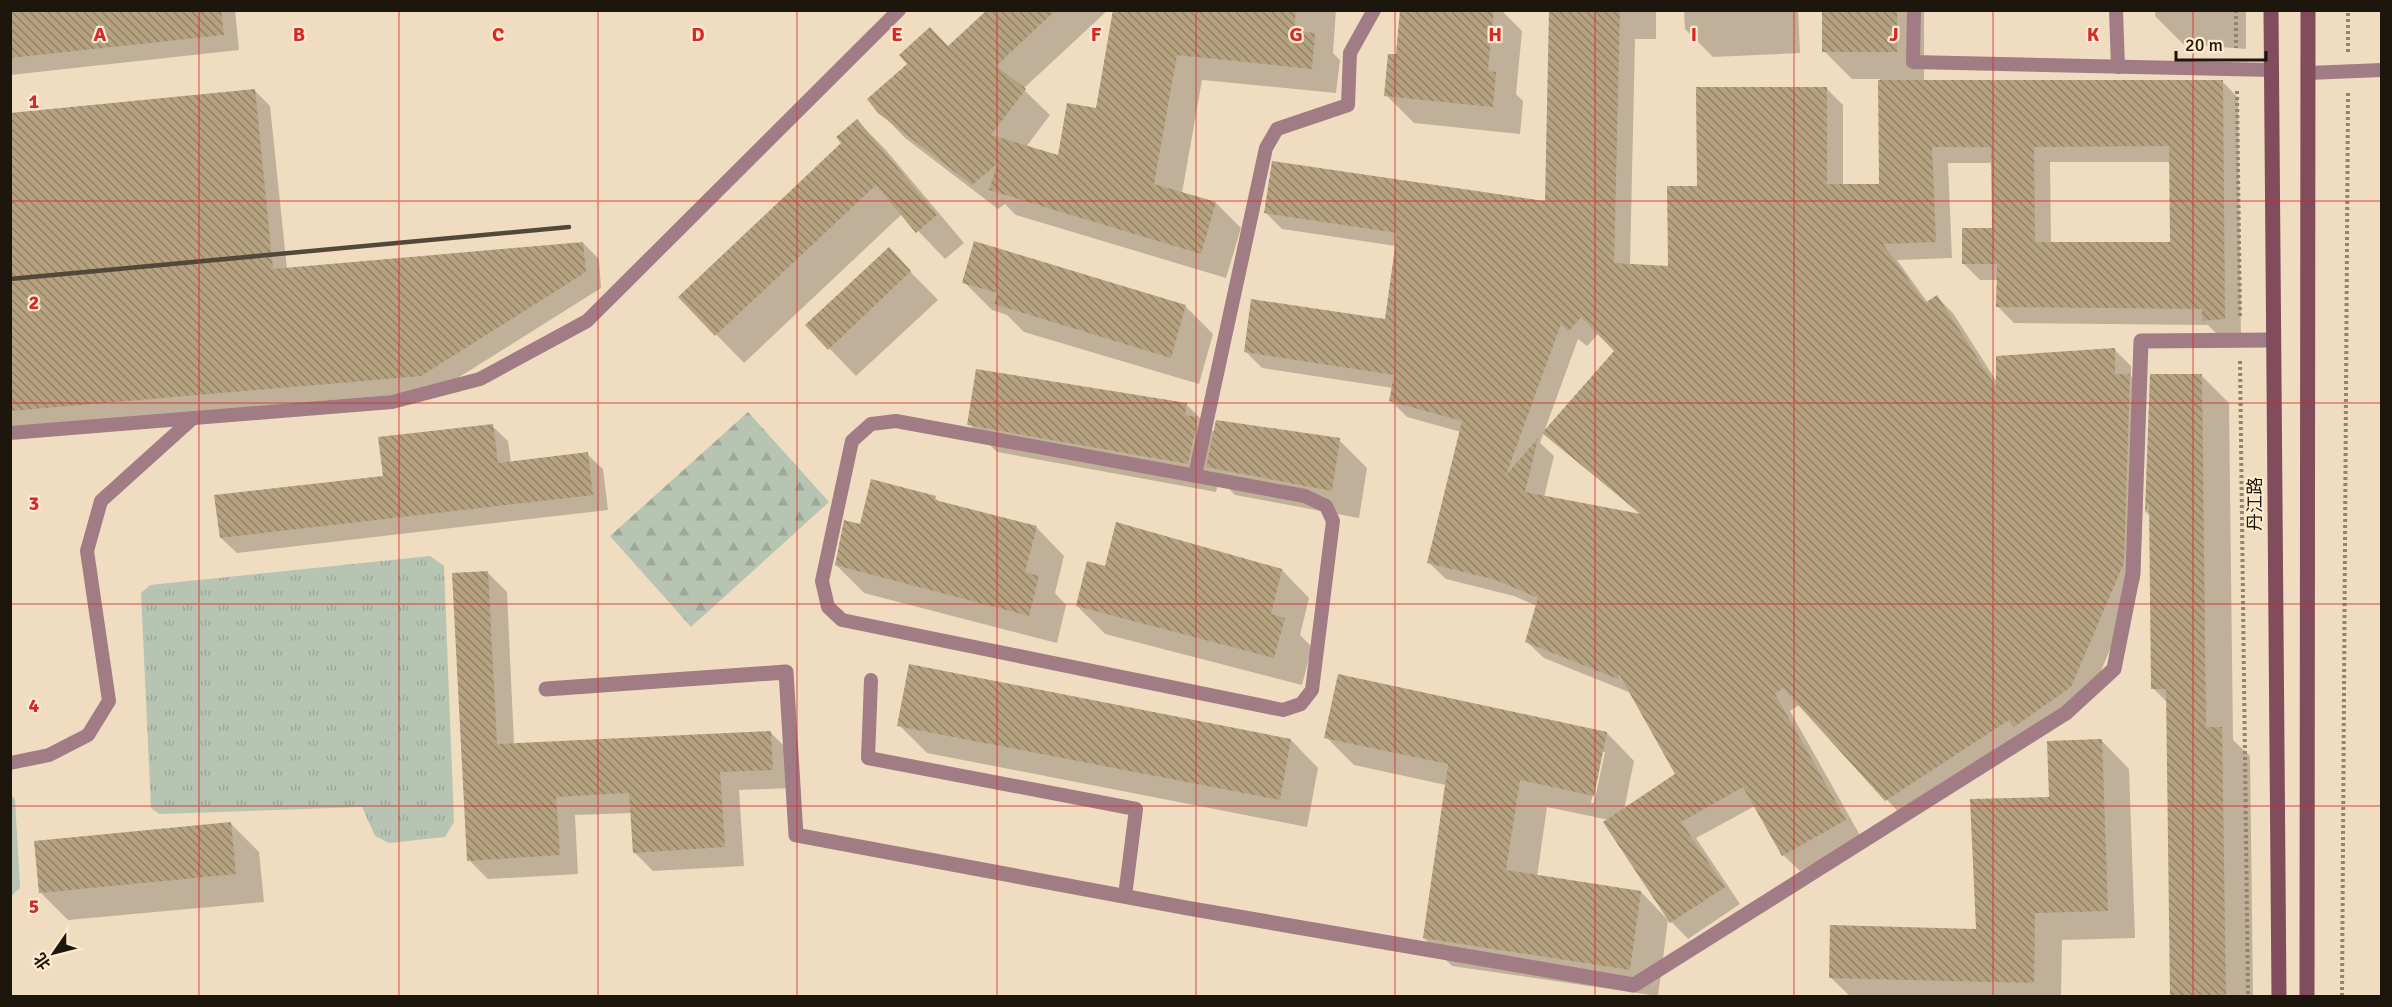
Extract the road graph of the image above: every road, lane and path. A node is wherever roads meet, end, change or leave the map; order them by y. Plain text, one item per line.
1 (899, 10) edge
2 (1374, 10) edge
3 (1914, 10) edge
4 (2116, 10) edge
5 (2236, 10) edge
6 (2271, 10) edge
7 (2308, 10) edge
8 (2348, 10) edge
9 (2118, 67) junction
10 (2236, 70) junction
11 (2272, 70) junction
12 (2382, 70) edge
13 (2348, 72) junction
14 (2308, 74) junction
15 (2240, 339) junction
16 (2273, 340) junction
17 (193, 418) junction
18 (10, 434) edge
19 (1195, 476) junction
20 (871, 680) dead end
21 (546, 689) dead end
22 (10, 764) edge
23 (1125, 896) junction
24 (2248, 996) edge
25 (2279, 996) edge
26 (2307, 996) edge
27 (2342, 996) edge

1 - 17 lane
2 - 19 lane
3 - 9 lane
4 - 9 lane
5 - 10 path
6 - 11 main road, 丹江路
7 - 14 main road
8 - 13 path
9 - 10 lane
10 - 11 lane
10 - 15 path
11 - 16 main road, 丹江路
12 - 13 lane
13 - 14 lane
13 - 27 path
14 - 26 main road
15 - 16 street
15 - 23 street
15 - 24 path
16 - 25 main road, 丹江路
17 - 18 lane
17 - 22 lane
19 - 19 lane
20 - 23 lane
21 - 23 street

